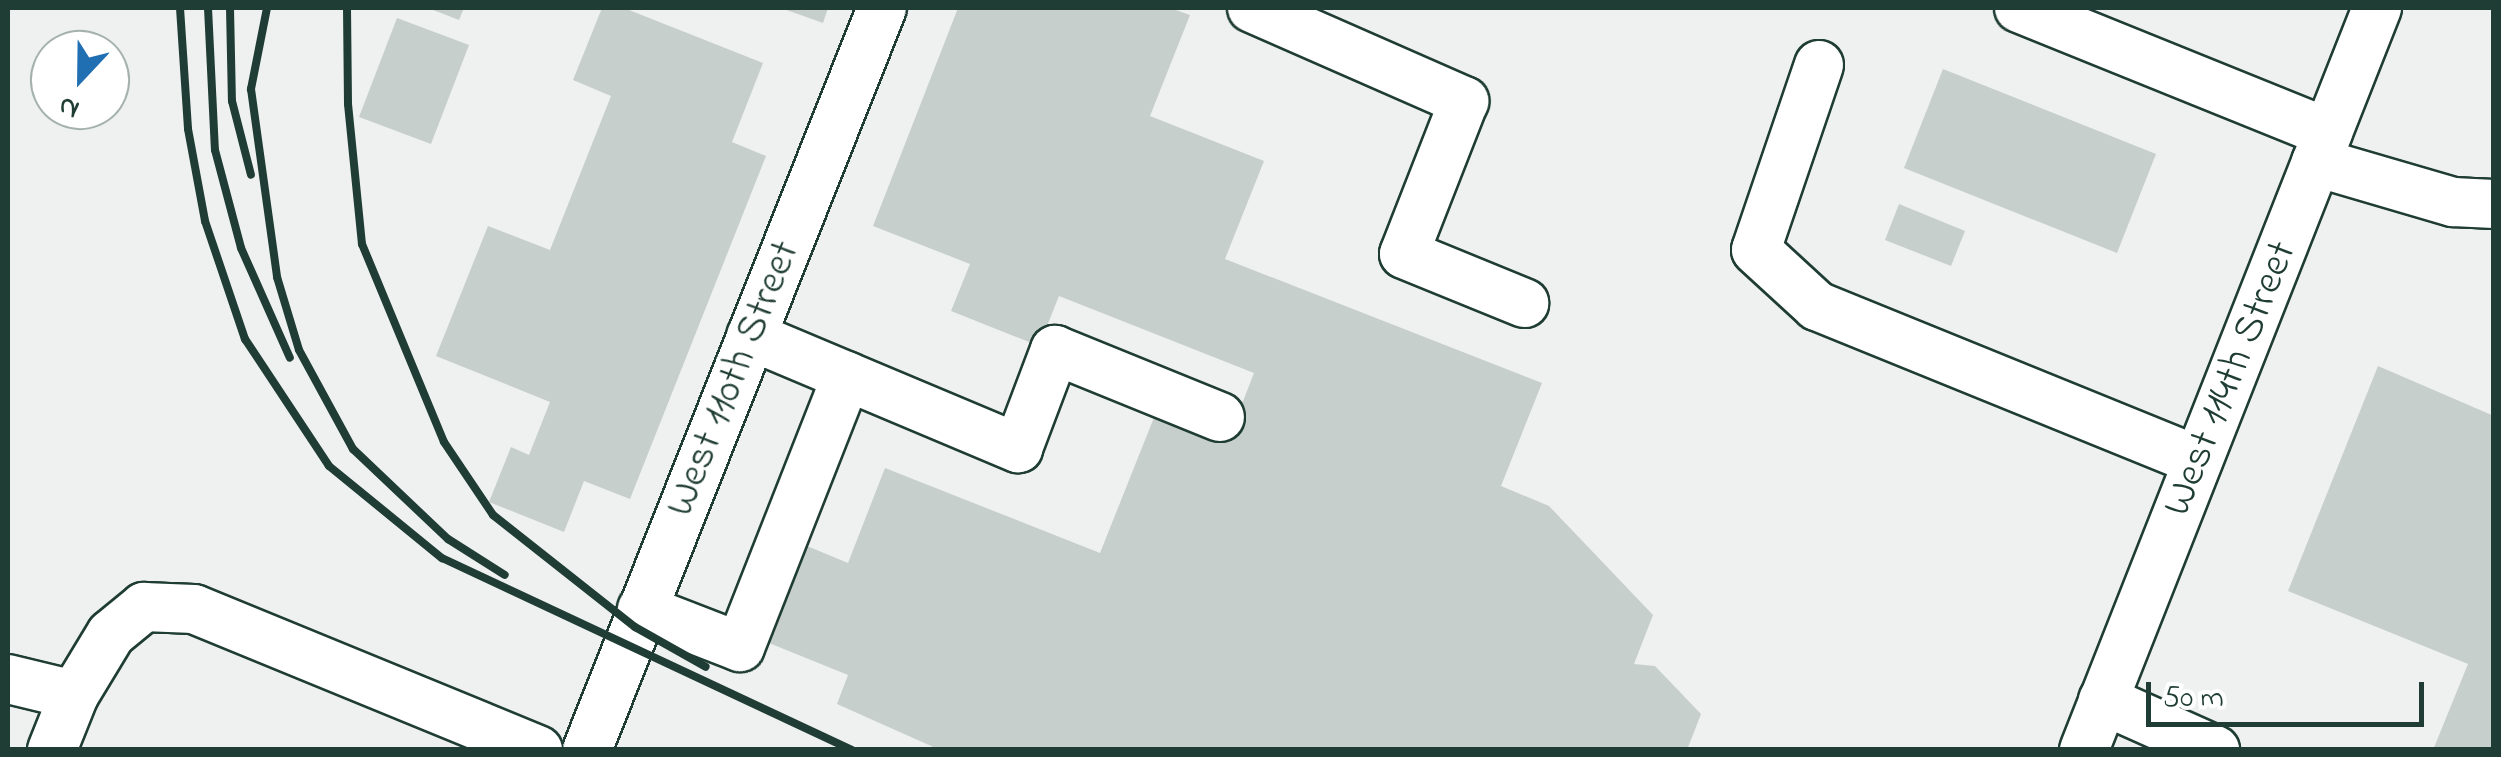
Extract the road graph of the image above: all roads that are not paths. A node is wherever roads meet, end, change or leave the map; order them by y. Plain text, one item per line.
1 (882, 8) edge
2 (1252, 8) edge
3 (2018, 8) edge
4 (2377, 8) edge
5 (1819, 66) dead end
6 (2322, 147) junction
7 (2494, 204) edge
8 (1524, 304) dead end
9 (751, 336) junction
10 (847, 376) junction
11 (1220, 416) dead end
12 (2198, 461) junction
13 (642, 609) junction
14 (8, 679) edge
15 (74, 695) junction
16 (2104, 700) junction
17 (470, 737) edge
18 (52, 750) edge
19 (538, 750) edge
20 (587, 750) edge
21 (2084, 750) edge
22 (2215, 750) edge

1 - 9 street, West 110th Street
2 - 8 street
3 - 6 street
4 - 6 street, West 114th Street
5 - 12 street
6 - 7 street
6 - 12 street, West 114th Street
9 - 10 street
9 - 13 street, West 110th Street
10 - 11 street
10 - 13 street
12 - 16 street, West 114th Street
13 - 20 street, West 110th Street
14 - 15 street
15 - 17 street
15 - 18 street
16 - 21 street, West 114th Street
16 - 22 street
17 - 19 street

